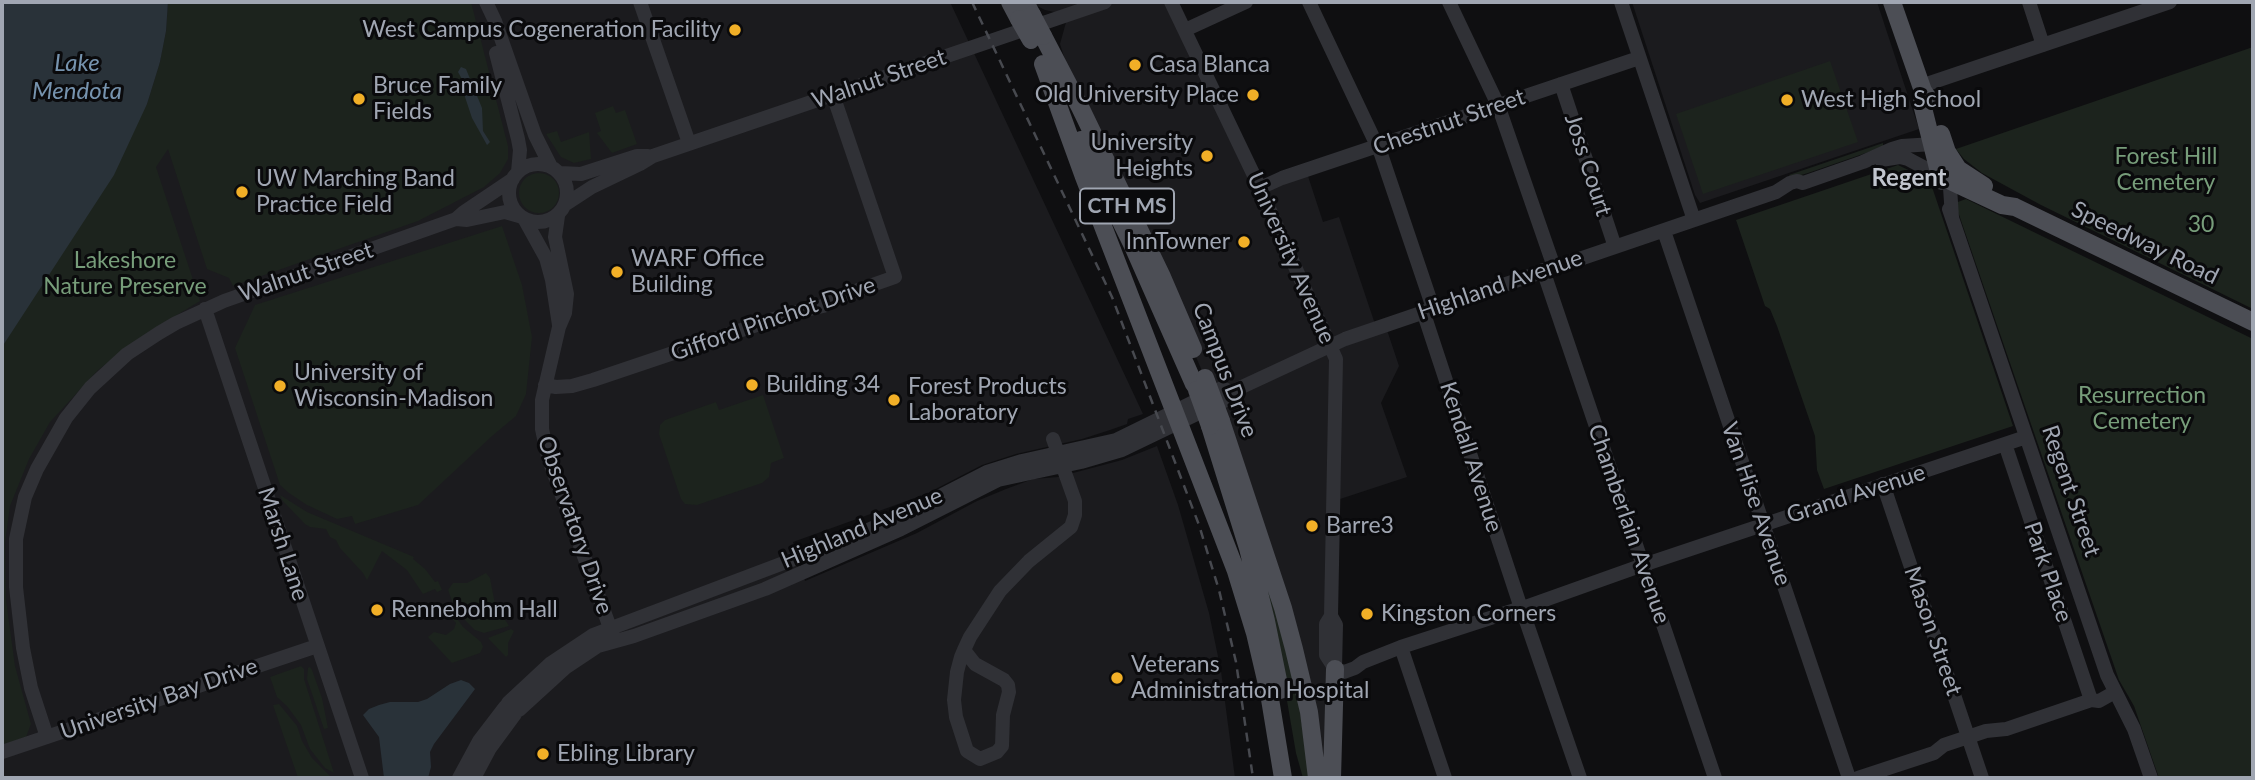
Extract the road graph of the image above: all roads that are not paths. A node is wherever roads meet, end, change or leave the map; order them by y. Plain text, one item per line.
1 (640, 2) edge
2 (1010, 2) edge
3 (1105, 2) edge
4 (1171, 2) edge
5 (1246, 2) edge
6 (1309, 2) edge
7 (1449, 2) edge
8 (1621, 2) edge
9 (1892, 2) edge
10 (2029, 2) edge
11 (486, 3) edge
12 (2165, 3) edge
13 (1025, 12) edge
14 (1185, 30) junction
15 (1037, 38) junction
16 (2043, 45) junction
17 (1639, 58) junction
18 (1043, 64) junction
19 (1560, 84) junction
20 (1922, 89) junction
21 (833, 95) junction
22 (1498, 105) junction
23 (689, 144) junction
24 (1377, 146) junction
25 (1940, 148) junction
26 (653, 156) junction
27 (1863, 162) junction
28 (555, 170) junction
29 (515, 175) junction
30 (1945, 178) junction
31 (1260, 188) junction
32 (2015, 207) junction
33 (562, 210) junction
34 (522, 218) junction
35 (456, 219) junction
36 (1694, 220) junction
37 (1664, 231) junction
38 (1615, 247) junction
39 (1549, 268) junction
40 (205, 309) junction
41 (1428, 310) junction
42 (2253, 322) edge
43 (559, 327) junction
44 (1331, 346) junction
45 (1200, 381) junction
46 (545, 385) junction
47 (1177, 416) junction
48 (1215, 424) junction
49 (2026, 437) junction
50 (1053, 439) dead end
51 (2006, 444) junction
52 (1061, 460) junction
53 (1883, 484) junction
54 (1763, 525) junction
55 (1643, 565) junction
56 (1521, 608) junction
57 (1331, 616) junction
58 (613, 635) junction
59 (1335, 643) junction
60 (317, 646) junction
61 (1401, 647) junction
62 (964, 650) junction
63 (1363, 662) junction
64 (1335, 669) junction
65 (2113, 688) junction
66 (2091, 700) junction
67 (512, 709) junction
68 (47, 737) junction
69 (1969, 741) junction
70 (2, 752) edge
71 (362, 778) edge
72 (459, 778) edge
73 (474, 778) edge
74 (1283, 778) edge
75 (1293, 778) edge
76 (1317, 778) edge
77 (1332, 778) edge
78 (1445, 778) edge
79 (1580, 778) edge
80 (1715, 778) edge
81 (1849, 778) edge
82 (1858, 778) edge
83 (1982, 778) edge
84 (2151, 778) edge

1 - 23 street
2 - 13 main road, Campus Drive / CTH MS
3 - 21 street, Walnut Street
4 - 14 street, University Avenue
5 - 14 street
6 - 24 street, Kendall Avenue
7 - 22 street, Chamberlain Avenue
8 - 17 street
9 - 20 main road, Regent Street
10 - 16 street
11 - 28 street
11 - 29 street
12 - 16 street
13 - 15 main road, Campus Drive / CTH MS, bridge
14 - 31 street, University Avenue
15 - 18 main road, Campus Drive / CTH MS
15 - 45 main road, Campus Drive / CTH MS
16 - 20 street
17 - 19 street, Chestnut Street
17 - 36 street
18 - 45 main road, Campus Drive / CTH MS
18 - 47 main road
19 - 22 street, Chestnut Street
19 - 38 street, Joss Court
20 - 25 main road, Regent Street
21 - 23 street, Walnut Street
21 - 46 street, Gifford Pinchot Drive
22 - 24 street, Chestnut Street
22 - 39 street, Chamberlain Avenue
23 - 26 street, Walnut Street
24 - 31 street, Chestnut Street
24 - 41 street, Kendall Avenue
25 - 27 street, Highland Avenue
25 - 30 main road, Regent Street
25 - 32 main road, Speedway Road
26 - 28 street, Walnut Street
26 - 33 street, Walnut Street
27 - 30 street, Highland Avenue
27 - 36 street, Highland Avenue
28 - 29 street
28 - 33 street
29 - 34 street
29 - 35 street, Walnut Street
30 - 32 main road, Speedway Road
30 - 49 street, Regent Street
31 - 44 street, University Avenue
32 - 42 main road, Speedway Road
33 - 34 street
33 - 43 street, Observatory Drive
34 - 35 street, Walnut Street
34 - 43 street, Observatory Drive
35 - 40 street, Walnut Street
36 - 37 street, Highland Avenue
37 - 38 street, Highland Avenue
37 - 54 street, Van Hise Avenue
38 - 39 street, Highland Avenue
39 - 41 street, Highland Avenue
39 - 55 street, Chamberlain Avenue
40 - 60 street, Marsh Lane
40 - 68 street, Walnut Street
41 - 44 street, Highland Avenue
41 - 56 street, Kendall Avenue
43 - 46 street, Observatory Drive
44 - 47 street, Highland Avenue
44 - 57 street, University Avenue
45 - 48 main road, Campus Drive / CTH MS, bridge
46 - 58 street, Observatory Drive
47 - 52 street, Highland Avenue
47 - 74 main road
48 - 75 main road, Campus Drive / CTH MS
48 - 76 main road, Campus Drive / CTH MS
49 - 51 street, Grand Avenue
49 - 65 street, Regent Street
50 - 52 street
51 - 53 street, Grand Avenue
51 - 66 street, Park Place
52 - 58 street, Highland Avenue
52 - 62 street
53 - 54 street, Grand Avenue
53 - 69 street, Mason Street
54 - 55 street, Grand Avenue
54 - 81 street, Van Hise Avenue
55 - 56 street, Grand Avenue
55 - 80 street, Chamberlain Avenue
56 - 61 street, Grand Avenue
56 - 79 street, Kendall Avenue
57 - 59 street
57 - 64 street
58 - 67 street, Highland Avenue
59 - 63 street
59 - 64 street
60 - 68 street, University Bay Drive
60 - 71 street, Marsh Lane
61 - 63 street, Grand Avenue
61 - 78 street
62 - 62 street
63 - 64 street, Grand Avenue
64 - 77 main road
65 - 66 street
65 - 84 street, Regent Street
66 - 69 street
67 - 72 street, Highland Avenue
67 - 73 street, Highland Avenue
68 - 70 street, University Bay Drive
69 - 82 street
69 - 83 street, Mason Street

